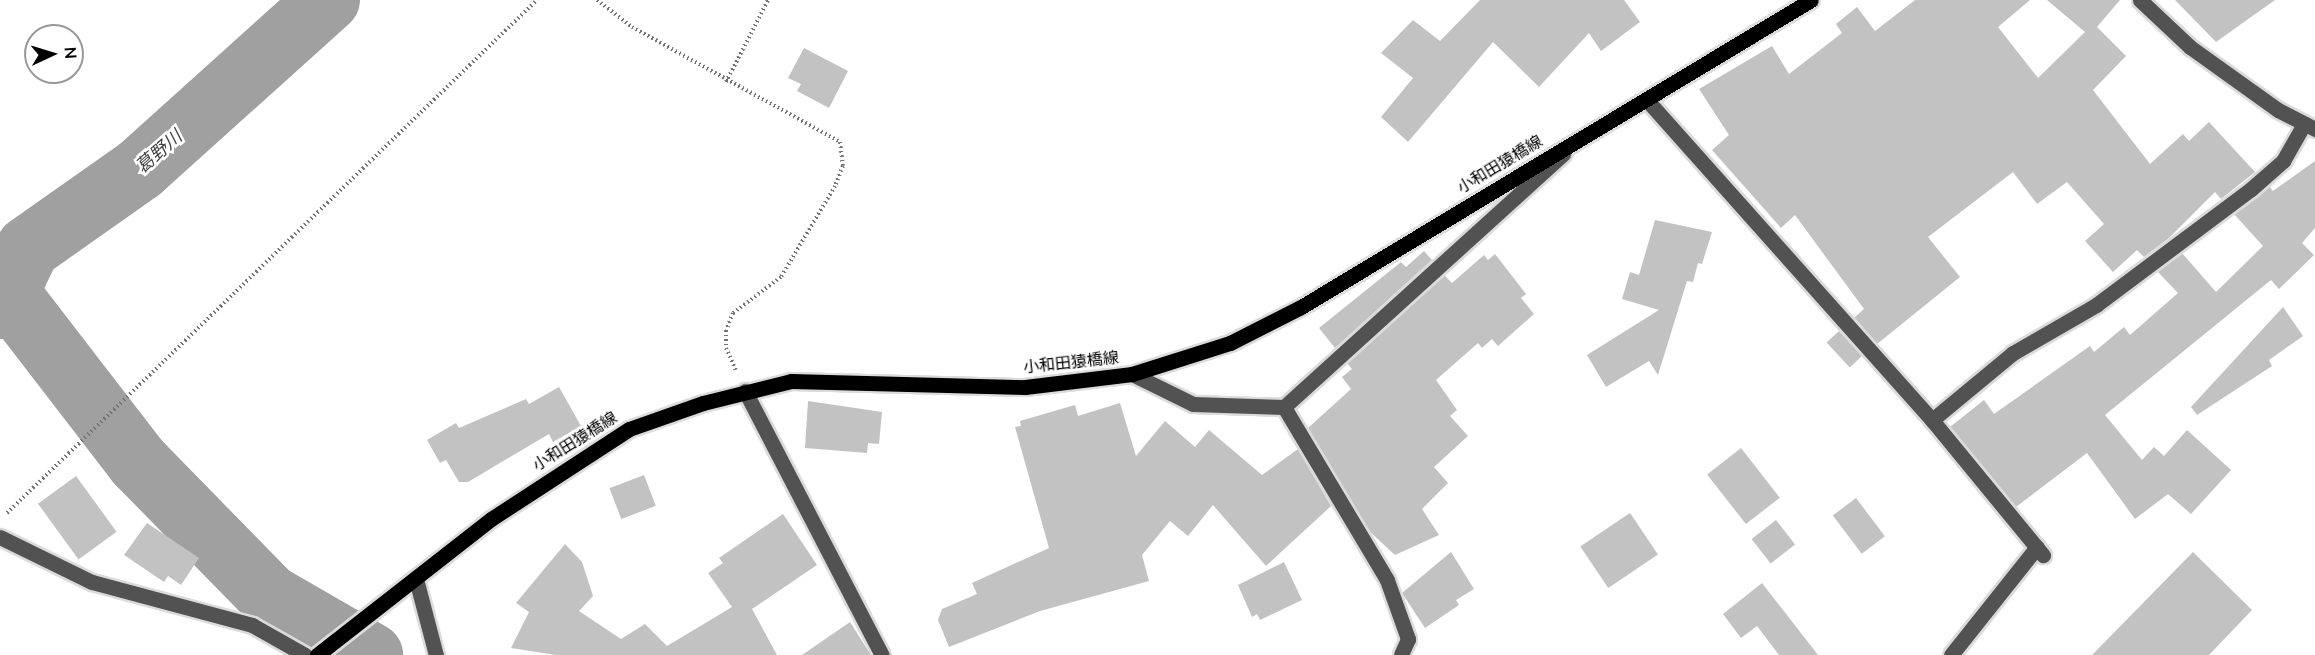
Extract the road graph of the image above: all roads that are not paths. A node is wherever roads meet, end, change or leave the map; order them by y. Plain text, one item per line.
1 (1811, 0) edge
2 (2140, 0) edge
3 (1647, 100) junction
4 (2310, 127) edge
5 (1580, 137) junction
6 (1132, 374) junction
7 (745, 391) junction
8 (1284, 407) junction
9 (1932, 420) junction
10 (0, 537) edge
11 (416, 579) junction
12 (433, 648) edge
13 (305, 655) edge
14 (317, 655) edge
15 (882, 655) edge
16 (1401, 655) edge
17 (1951, 655) edge

1 - 3 main road, 小和田猿橋線
2 - 4 street
3 - 5 main road, 小和田猿橋線
3 - 9 street
4 - 9 street
5 - 6 main road, 小和田猿橋線
5 - 8 street
6 - 7 main road, 小和田猿橋線
6 - 8 street
7 - 11 main road, 小和田猿橋線
7 - 15 street
8 - 16 street
9 - 17 street
10 - 13 street
11 - 12 street
11 - 14 main road, 小和田猿橋線

